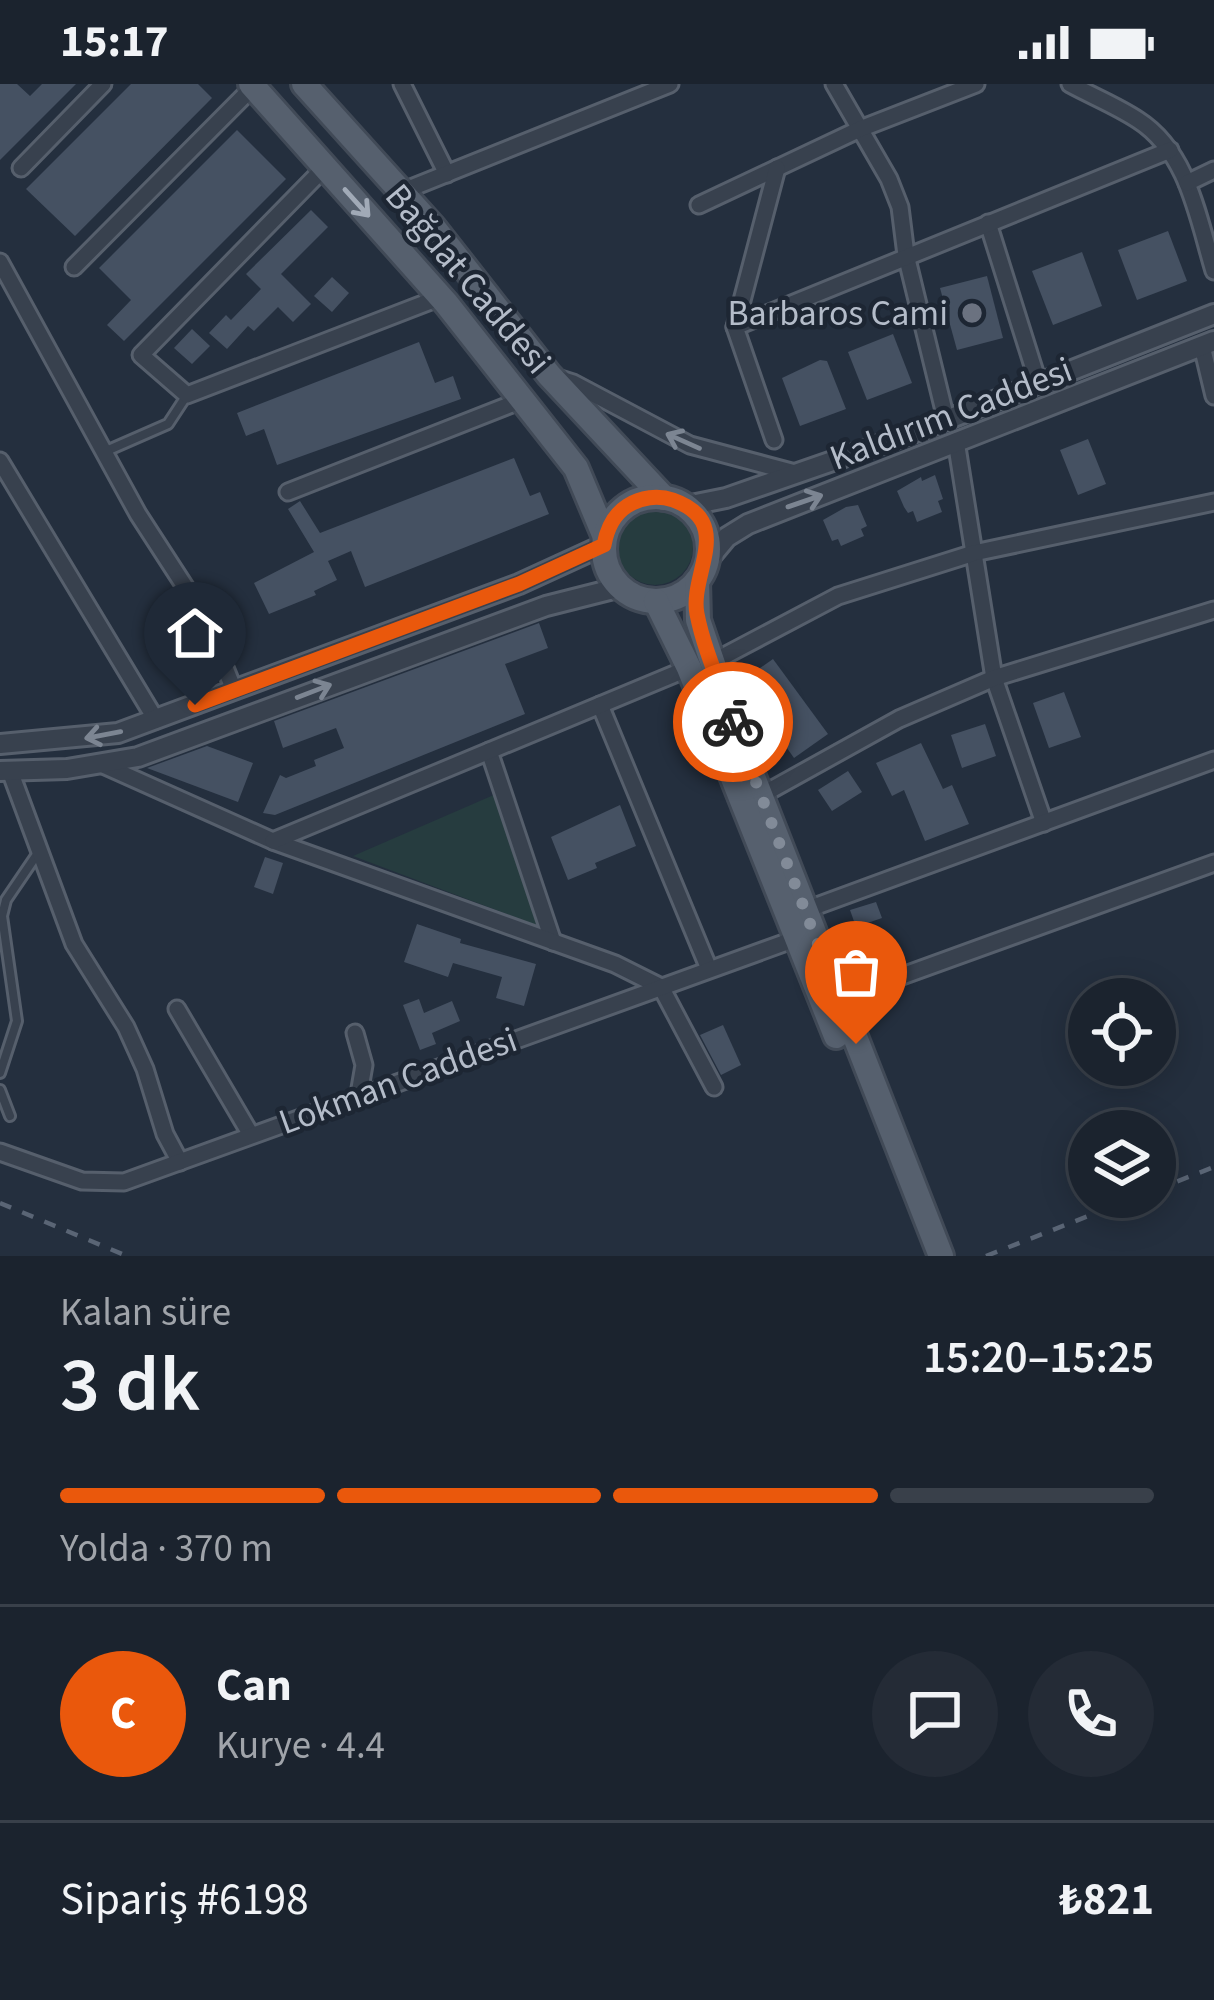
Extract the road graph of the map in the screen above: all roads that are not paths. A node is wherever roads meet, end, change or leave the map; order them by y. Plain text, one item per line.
1 (103, 84) edge
2 (304, 84) edge
3 (401, 84) edge
4 (670, 84) edge
5 (834, 84) edge
6 (976, 84) edge
7 (1070, 84) edge
8 (252, 86) edge
9 (860, 129) junction
10 (1170, 150) junction
11 (21, 167) dead end
12 (325, 167) junction
13 (776, 169) junction
14 (1214, 170) edge
15 (447, 174) junction
16 (1187, 183) junction
17 (401, 192) junction
18 (699, 205) dead end
19 (988, 223) junction
20 (907, 255) junction
21 (0, 262) edge
22 (74, 267) dead end
23 (1214, 271) edge
24 (441, 297) junction
25 (1214, 314) edge
26 (735, 327) junction
27 (1208, 343) edge
28 (549, 375) junction
29 (1038, 382) junction
30 (187, 395) junction
31 (1214, 396) edge
32 (522, 400) junction
33 (946, 419) junction
34 (774, 440) dead end
35 (956, 441) junction
36 (103, 452) junction
37 (0, 461) edge
38 (795, 472) junction
39 (288, 492) dead end
40 (675, 502) junction
41 (1214, 502) edge
42 (605, 541) junction
43 (974, 553) junction
44 (702, 571) junction
45 (621, 587) junction
46 (656, 601) junction
47 (1214, 610) edge
48 (700, 665) junction
49 (994, 679) junction
50 (234, 689) junction
51 (600, 705) junction
52 (156, 720) junction
53 (0, 744) edge
54 (490, 751) junction
55 (1214, 760) edge
56 (103, 764) junction
57 (5, 771) edge
58 (760, 796) junction
59 (1044, 823) junction
60 (273, 841) junction
61 (40, 850) junction
62 (1214, 863) edge
63 (803, 911) junction
64 (795, 939) junction
65 (553, 942) junction
66 (709, 970) junction
67 (661, 987) junction
68 (869, 988) dead end
69 (177, 1009) dead end
70 (355, 1033) dead end
71 (0, 1073) edge
72 (714, 1087) dead end
73 (0, 1090) edge
74 (359, 1094) junction
75 (10, 1116) dead end
76 (250, 1136) junction
77 (0, 1152) edge
78 (180, 1162) junction
79 (926, 1256) edge
80 (941, 1256) edge

1 - 11 street
2 - 17 main road, Bağdat Caddesi
3 - 15 street
4 - 15 street
5 - 9 street
6 - 9 street
7 - 10 street
8 - 12 main road, Bağdat Caddesi
8 - 22 street
9 - 13 street
9 - 20 street
10 - 16 street
10 - 19 street
12 -> 24 main road, Bağdat Caddesi
12 - 30 street
13 - 18 street
13 - 26 street
14 - 16 street
15 - 17 street
16 - 23 street
17 - 28 main road, Bağdat Caddesi
19 - 20 street
19 - 29 street
20 - 26 street
20 - 33 street
21 - 36 street
24 - 30 street
24 - 32 main road, Bağdat Caddesi
25 - 29 street, Kaldırım Caddesi
26 - 34 street
27 - 31 street
27 - 35 street, Kaldırım Caddesi
38 -> 28 street
28 - 40 main road, Bağdat Caddesi
29 - 33 street, Kaldırım Caddesi
30 - 36 lane
32 - 39 street
32 - 42 main road, Bağdat Caddesi
33 - 38 street, Kaldırım Caddesi
35 - 43 street
44 -> 35 street, Kaldırım Caddesi
36 - 50 street
37 - 52 street
38 - 40 street, Kaldırım Caddesi
40 - 42 main road
40 - 44 main road
41 - 43 street
42 - 45 main road
42 - 50 street
43 - 48 street
43 - 49 street
44 - 46 main road
44 - 48 main road
45 - 46 main road
56 -> 45 street
46 - 48 main road
47 - 49 street
48 - 51 street
48 - 58 main road
48 - 64 main road
49 - 58 street
49 - 59 street
50 - 52 street
51 - 54 street
51 - 66 street
52 -> 53 street
54 - 60 street
54 - 65 street
55 - 59 street
56 - 57 street
56 - 60 street
57 - 61 street
58 - 63 main road
59 - 63 street
60 - 65 street
61 - 71 lane
61 - 78 street
62 - 68 street
63 - 80 main road
64 - 66 street, Lokman Caddesi
64 - 79 main road
65 - 67 street
66 - 67 street, Lokman Caddesi
67 - 72 street
67 - 74 street, Lokman Caddesi
69 - 76 street
70 - 74 street
73 - 75 lane
74 - 76 street, Lokman Caddesi
76 - 78 street, Lokman Caddesi
77 - 78 street, Lokman Caddesi

